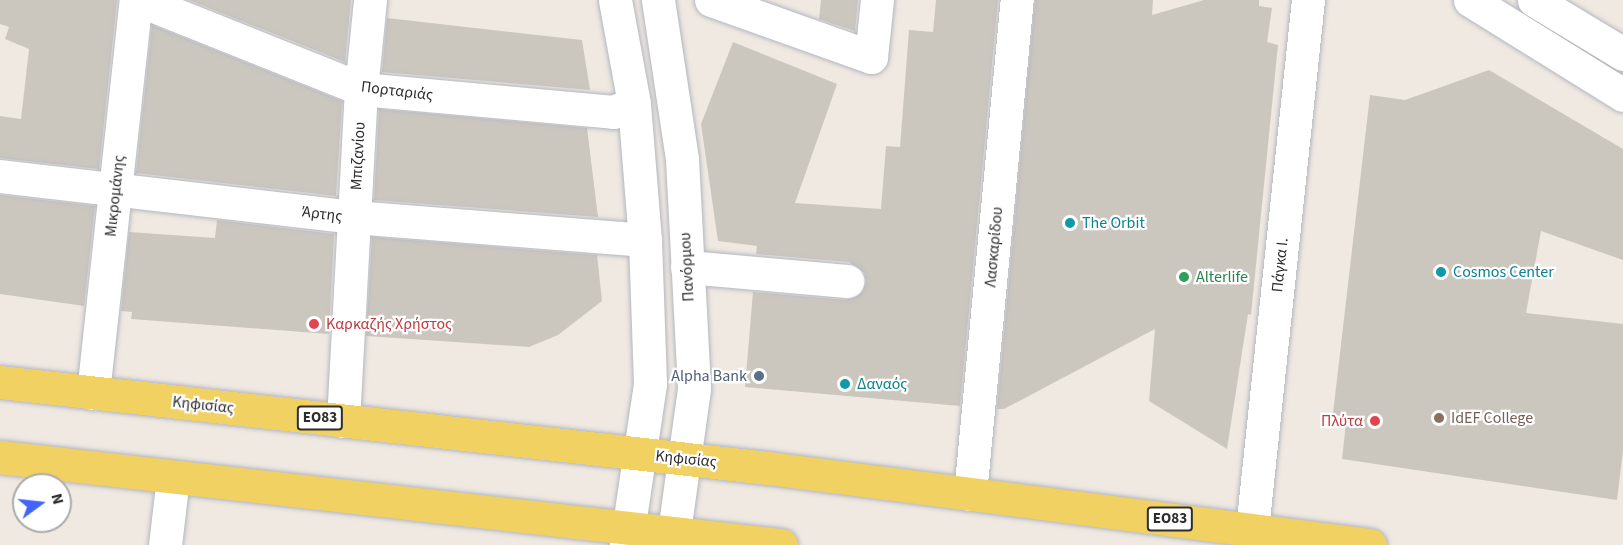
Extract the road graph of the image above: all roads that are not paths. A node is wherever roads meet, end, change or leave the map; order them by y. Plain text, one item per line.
1 (138, 0) edge
2 (370, 0) edge
3 (615, 0) edge
4 (658, 0) edge
5 (711, 0) edge
6 (877, 0) edge
7 (1017, 0) edge
8 (1308, 0) edge
9 (1470, 0) edge
10 (1534, 0) edge
11 (792, 14) edge
12 (1623, 54) edge
13 (361, 89) junction
14 (1623, 95) edge
15 (634, 104) junction
16 (0, 176) edge
17 (115, 189) junction
18 (354, 217) junction
19 (645, 240) junction
20 (687, 267) junction
21 (847, 281) dead end
22 (0, 382) edge
23 (93, 393) junction
24 (343, 421) junction
25 (640, 454) junction
26 (0, 457) edge
27 (686, 459) junction
28 (172, 477) junction
29 (970, 494) junction
30 (1252, 529) junction
31 (628, 537) edge
32 (674, 539) edge
33 (165, 545) edge
34 (781, 545) edge
35 (1370, 545) edge

1 - 13 street, Πορταριάς
1 - 17 street, Μικρομάνης
2 - 13 street, Μπιζανίου
3 - 15 street
4 - 20 street, Πανόρμου
5 - 11 street
6 - 11 street
7 - 29 street, Λασκαρίδου
8 - 30 street, Πάγκα Ι.
9 - 14 street
10 - 12 street
13 - 15 street, Πορταριάς
13 - 18 street, Μπιζανίου
15 - 19 street
16 - 17 street, Άρτης
17 - 18 street, Άρτης
17 - 23 street, Μικρομάνης
18 - 19 street, Άρτης
18 - 24 street, Μπιζανίου
19 - 25 street
20 - 21 street
20 - 27 street, Πανόρμου
22 - 23 main road, Κηφισίας / ΕΟ83
23 - 24 main road, Κηφισίας / ΕΟ83
24 - 25 main road, Κηφισίας / ΕΟ83
25 - 27 main road, Κηφισίας / ΕΟ83
25 - 31 street
26 - 28 main road
27 - 29 main road, Κηφισίας / ΕΟ83
27 - 32 street, Πανόρμου
28 - 31 main road
28 - 33 street
29 - 30 main road, Κηφισίας / ΕΟ83
30 - 35 main road, Κηφισίας / ΕΟ83
31 - 32 main road
32 - 34 main road

